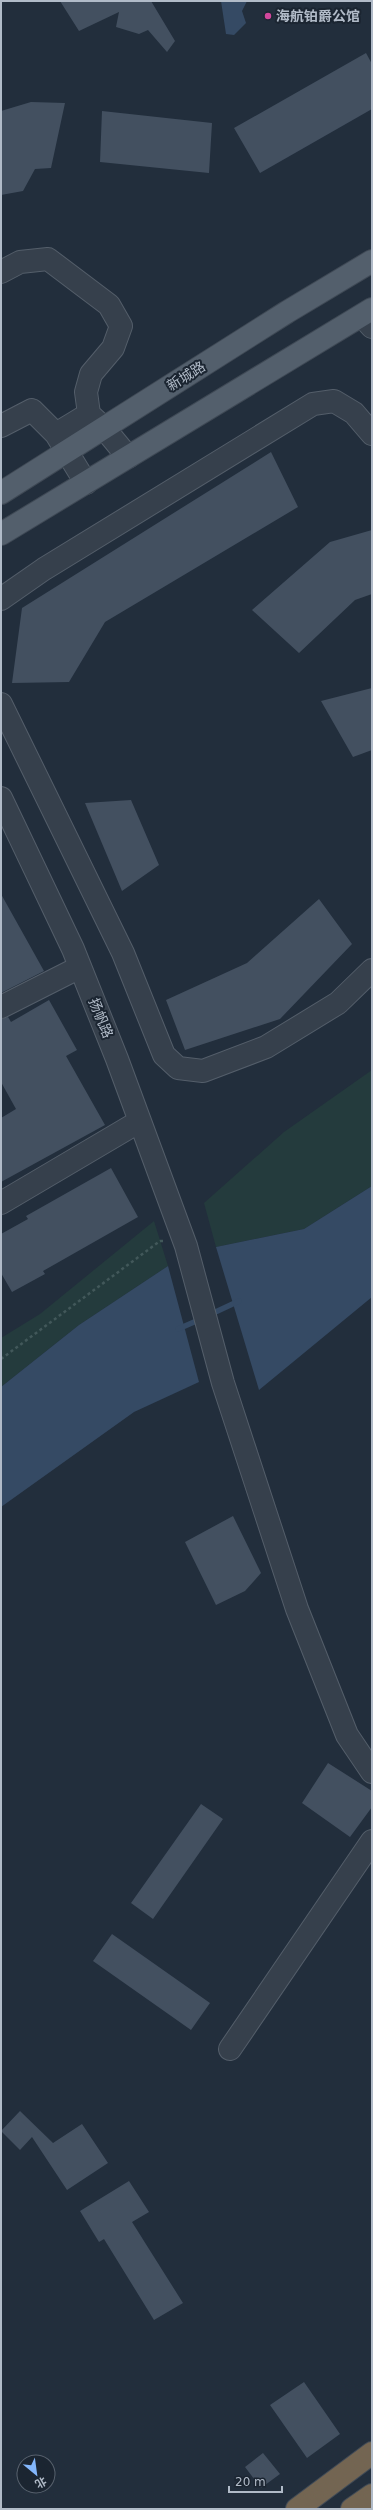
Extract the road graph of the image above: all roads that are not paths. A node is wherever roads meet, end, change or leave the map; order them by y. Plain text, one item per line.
1 (372, 261) edge
2 (1, 272) edge
3 (369, 318) edge
4 (97, 421) junction
5 (1, 426) edge
6 (372, 434) edge
7 (62, 442) junction
8 (128, 457) junction
9 (86, 483) junction
10 (1, 494) edge
11 (1, 534) edge
12 (1, 599) edge
13 (1, 704) edge
14 (1, 798) edge
15 (8, 824) edge
16 (80, 966) junction
17 (372, 970) edge
18 (1, 1007) edge
19 (140, 1121) junction
20 (1, 1204) edge
21 (368, 1759) edge
22 (372, 1841) edge
23 (230, 2049) dead end
24 (372, 2453) edge
25 (372, 2495) edge
26 (297, 2509) edge
27 (352, 2509) edge

1 - 4 main road, 新城路
2 - 4 street
3 - 8 main road
4 - 7 main road, 新城路
4 - 8 street
5 - 7 street
6 - 12 street
7 - 9 street
7 - 10 main road, 新城路
8 - 9 main road
9 - 11 main road
13 - 17 street
14 - 15 street, 扬帆路
15 - 16 street, 扬帆路
16 - 18 street
16 - 19 street, 扬帆路
19 - 20 street
19 - 21 street, 扬帆路
22 - 23 street
24 - 26 highway
25 - 27 highway

